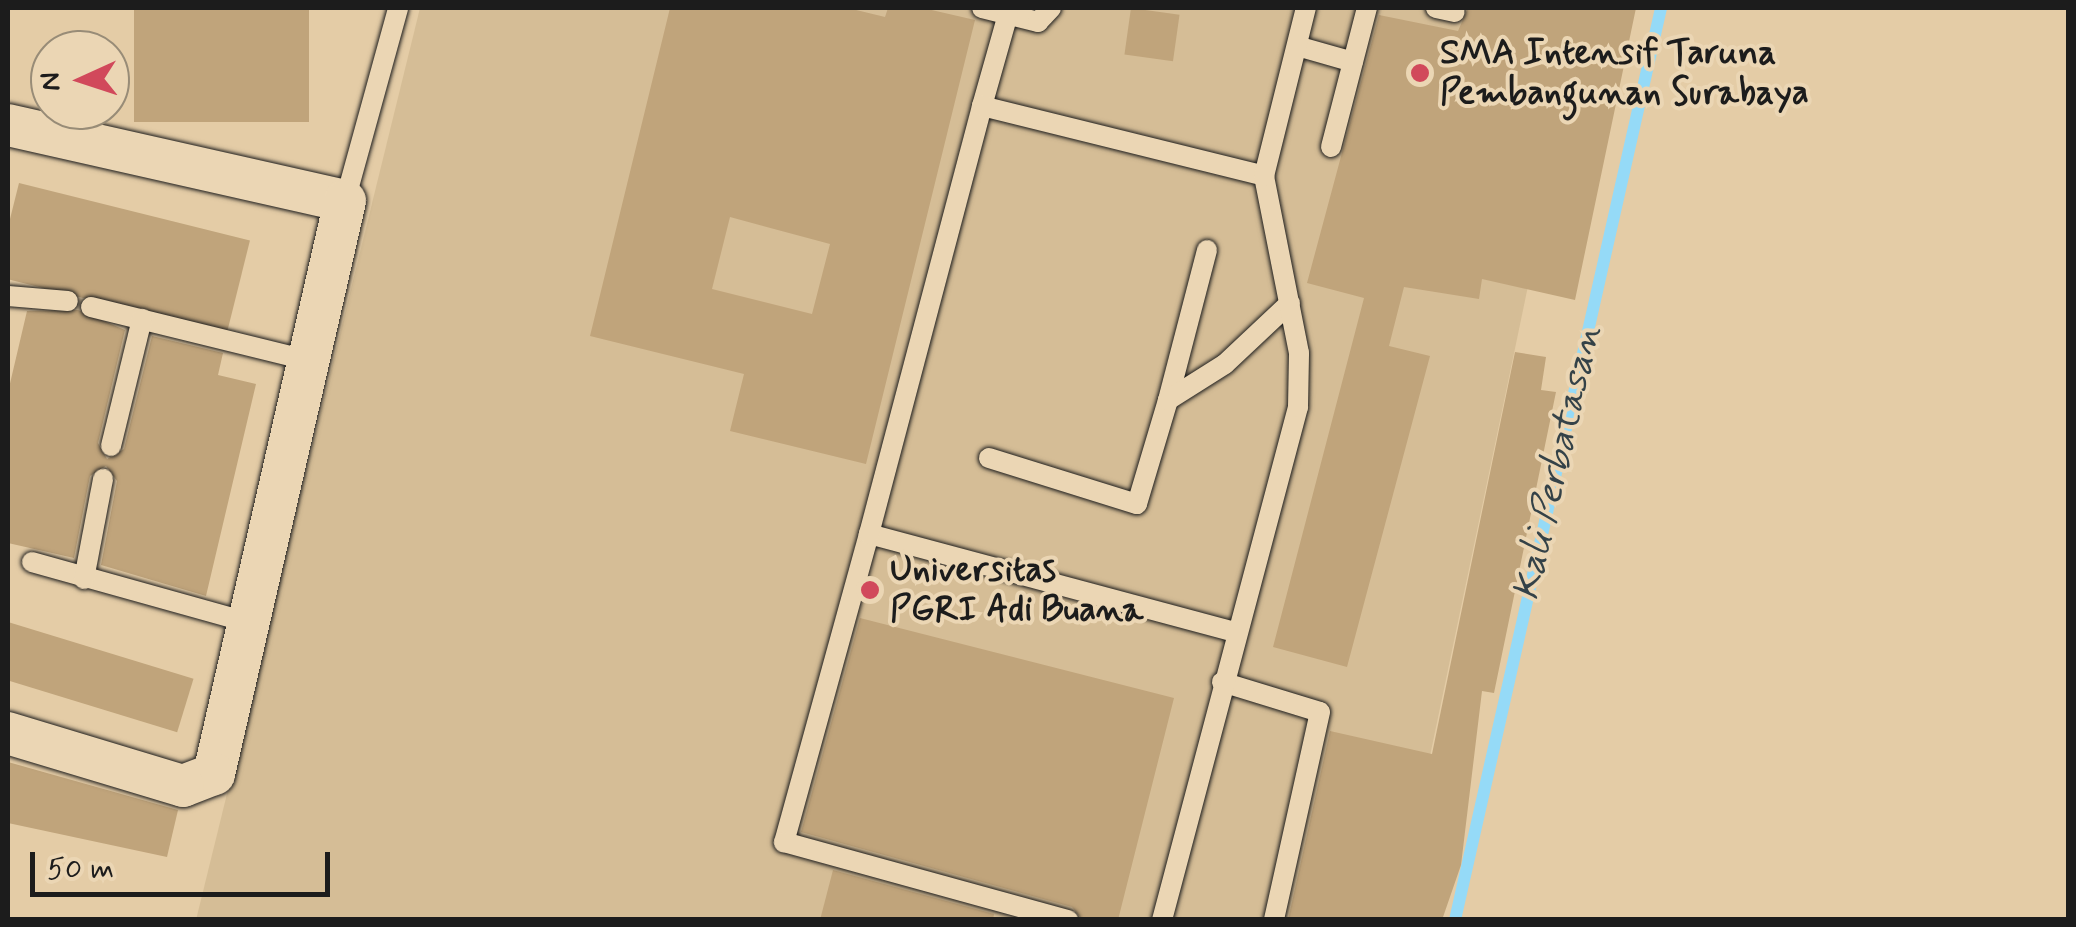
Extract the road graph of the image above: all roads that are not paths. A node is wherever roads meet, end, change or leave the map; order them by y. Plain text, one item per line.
1 (398, 8) edge
2 (982, 8) edge
3 (1051, 8) edge
4 (1306, 8) edge
5 (1367, 8) edge
6 (1008, 14) junction
7 (1298, 46) junction
8 (1353, 62) junction
9 (982, 106) junction
10 (8, 125) edge
11 (1331, 146) dead end
12 (1264, 176) junction
13 (345, 201) junction
14 (1208, 250) dead end
15 (8, 296) edge
16 (68, 301) dead end
17 (1290, 303) junction
18 (91, 307) dead end
19 (142, 318) junction
20 (306, 360) junction
21 (1168, 400) junction
22 (111, 446) dead end
23 (989, 458) dead end
24 (103, 479) dead end
25 (869, 534) junction
26 (32, 562) dead end
27 (84, 579) junction
28 (244, 621) junction
29 (1236, 632) junction
30 (1222, 682) junction
31 (8, 733) edge
32 (1035, 915) edge
33 (1068, 920) edge
34 (1162, 920) edge
35 (1274, 920) edge

1 - 13 lane
2 - 6 lane
3 - 6 lane
4 - 7 lane
5 - 8 lane
6 - 9 lane
7 - 8 lane
7 - 12 lane
8 - 11 lane
9 - 12 lane
9 - 25 lane
10 - 13 street
12 - 17 lane
13 - 20 street
14 - 21 lane
15 - 16 lane
17 - 21 lane
17 - 29 lane
18 - 19 lane
19 - 20 lane
19 - 22 lane
20 - 28 street
21 - 23 lane
24 - 27 lane
25 - 29 lane
25 - 32 lane
26 - 27 lane
27 - 28 lane
28 - 31 street
29 - 30 lane
30 - 34 lane
30 - 35 lane
32 - 33 lane

